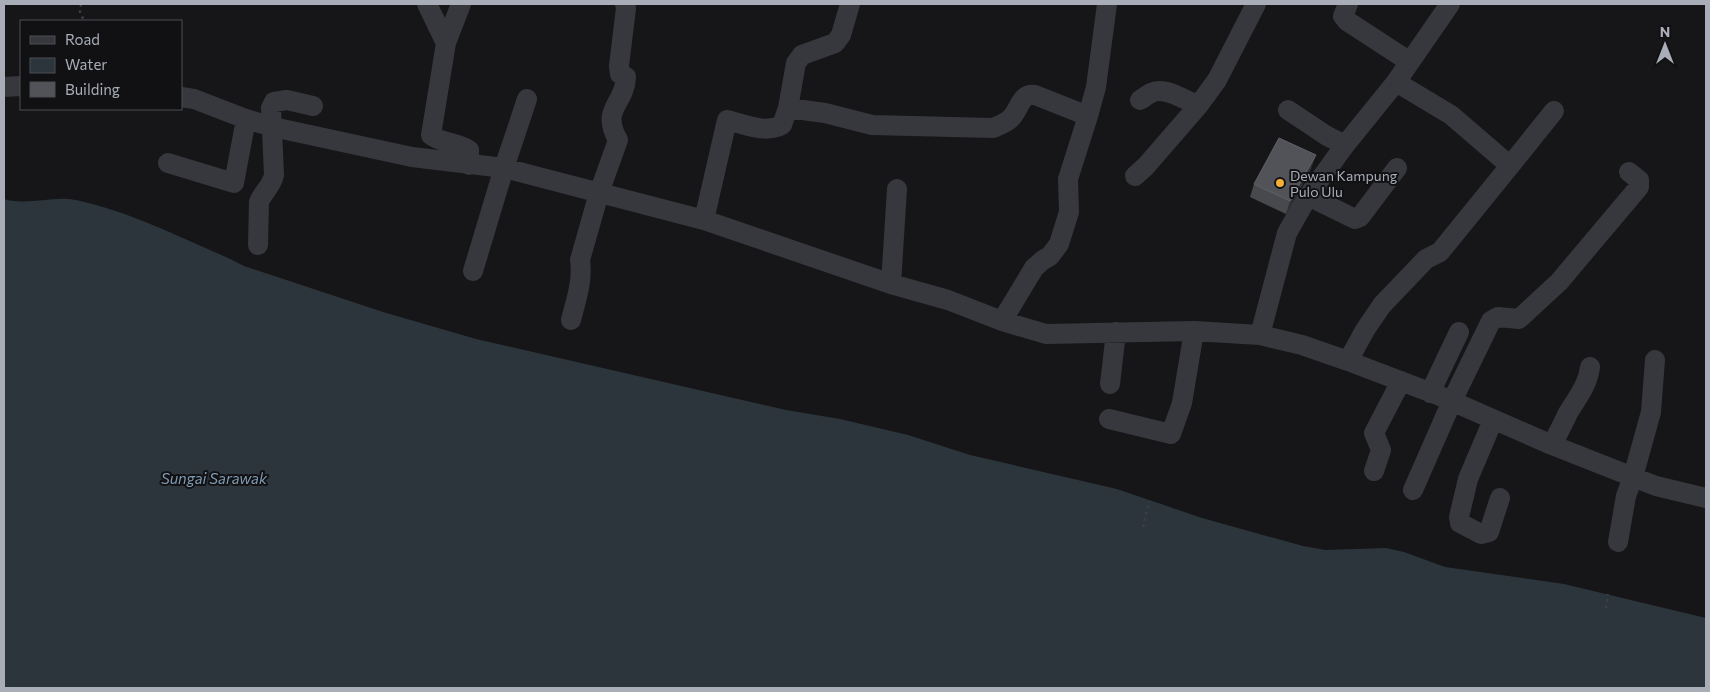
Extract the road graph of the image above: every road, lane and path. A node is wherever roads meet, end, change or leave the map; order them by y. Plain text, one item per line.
1 (80, 4) edge
2 (427, 4) edge
3 (461, 4) edge
4 (625, 4) edge
5 (850, 4) edge
6 (1107, 4) edge
7 (1256, 4) edge
8 (1348, 4) edge
9 (1450, 4) edge
10 (84, 20) edge
11 (446, 43) junction
12 (1410, 62) junction
13 (1396, 82) junction
14 (20, 86) edge
15 (4, 88) edge
16 (182, 97) edge
17 (527, 99) dead end
18 (1140, 100) dead end
19 (313, 106) dead end
20 (1198, 106) junction
21 (788, 108) junction
22 (1288, 110) dead end
23 (1554, 111) dead end
24 (1088, 116) junction
25 (246, 119) junction
26 (273, 127) junction
27 (1345, 145) junction
28 (168, 163) dead end
29 (469, 165) junction
30 (1509, 167) junction
31 (504, 168) junction
32 (1398, 168) dead end
33 (1629, 172) dead end
34 (1135, 176) dead end
35 (897, 189) dead end
36 (599, 193) junction
37 (1308, 196) junction
38 (704, 220) junction
39 (258, 245) dead end
40 (473, 271) dead end
41 (891, 284) junction
42 (571, 320) dead end
43 (1002, 321) junction
44 (1194, 331) junction
45 (1116, 332) junction
46 (1459, 332) dead end
47 (1260, 335) junction
48 (1655, 360) dead end
49 (1348, 361) junction
50 (1590, 367) dead end
51 (1401, 381) junction
52 (1110, 384) dead end
53 (1430, 392) junction
54 (1452, 401) junction
55 (1109, 419) dead end
56 (1493, 420) junction
57 (1552, 445) junction
58 (1374, 471) dead end
59 (1633, 477) junction
60 (1413, 490) dead end
61 (1500, 498) dead end
62 (1706, 498) edge
63 (1149, 501) dead end
64 (1143, 527) dead end
65 (1618, 542) dead end
66 (1608, 594) dead end
67 (1606, 608) dead end

1 - 10 path
2 - 11 street
3 - 11 street
4 - 36 street
5 - 21 street
6 - 24 street
7 - 20 street
8 - 12 street
9 - 12 street
11 - 29 street
12 - 13 street
13 - 27 street
13 - 30 street
14 - 15 street
16 - 25 street
17 - 31 street
18 - 20 street
19 - 26 street
20 - 34 street
21 - 24 street
21 - 38 street
22 - 27 street
23 - 30 street
24 - 43 street
25 - 26 street
25 - 28 street
26 - 29 street
26 - 39 street
27 - 37 street
29 - 31 street
30 - 49 street
31 - 36 street
31 - 40 street
32 - 37 street
33 - 54 street
35 - 41 street
36 - 38 street
36 - 42 street
37 - 47 street
38 - 41 street
41 - 43 street
43 - 45 street
44 - 45 street
44 - 47 street
44 - 55 street
45 - 52 street
46 - 53 street
47 - 49 street
48 - 59 street
49 - 51 street
50 - 57 street
51 - 53 street
51 - 58 street
53 - 54 street
54 - 56 street
54 - 60 street
56 - 57 street
56 - 61 street
57 - 59 street
59 - 62 street
59 - 65 street
63 - 64 path
66 - 67 path

